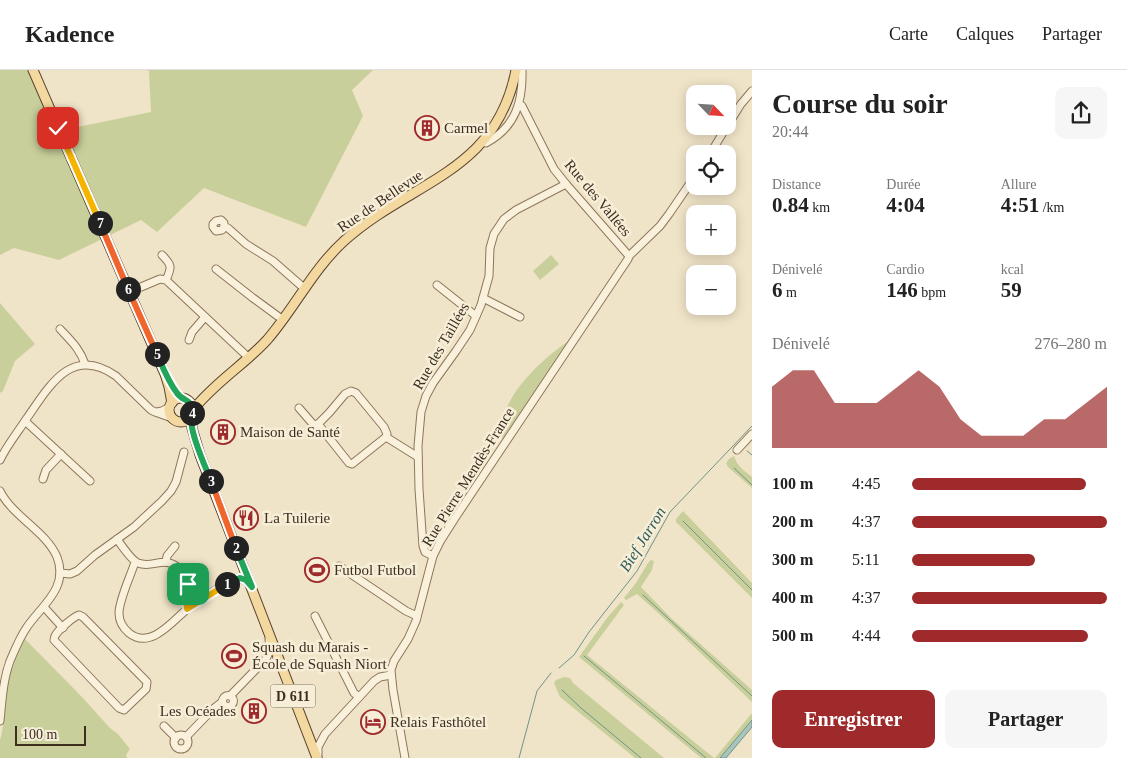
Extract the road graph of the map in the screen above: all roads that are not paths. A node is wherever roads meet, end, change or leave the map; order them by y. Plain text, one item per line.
1 (33, 70) edge
2 (516, 70) edge
3 (522, 70) edge
4 (752, 91) edge
5 (519, 104) junction
6 (736, 112) edge
7 (482, 142) junction
8 (566, 184) junction
9 (686, 189) edge
10 (224, 227) dead end
11 (162, 254) dead end
12 (629, 256) junction
13 (216, 268) dead end
14 (166, 280) junction
15 (437, 285) dead end
16 (141, 287) dead end
17 (305, 288) junction
18 (483, 298) junction
19 (476, 316) junction
20 (205, 317) junction
21 (520, 318) dead end
22 (283, 320) junction
23 (60, 329) dead end
24 (189, 340) dead end
25 (248, 358) junction
26 (86, 364) junction
27 (165, 374) junction
28 (207, 394) junction
29 (185, 400) junction
30 (171, 405) junction
31 (299, 408) dead end
32 (155, 412) junction
33 (192, 413) junction
34 (175, 420) junction
35 (25, 422) junction
36 (318, 424) junction
37 (752, 434) edge
38 (386, 437) junction
39 (737, 450) dead end
40 (184, 452) dead end
41 (61, 454) junction
42 (200, 455) junction
43 (418, 457) junction
44 (0, 460) edge
45 (43, 479) dead end
46 (90, 481) dead end
47 (0, 491) edge
48 (117, 539) junction
49 (175, 546) dead end
50 (433, 556) junction
51 (135, 562) junction
52 (166, 562) junction
53 (339, 566) dead end
54 (60, 573) junction
55 (252, 587) junction
56 (44, 607) junction
57 (187, 609) junction
58 (316, 616) dead end
59 (417, 616) junction
60 (63, 628) junction
61 (269, 634) junction
62 (391, 675) junction
63 (359, 697) junction
64 (0, 722) edge
65 (164, 726) dead end
66 (186, 737) junction
67 (176, 738) junction
68 (318, 758) edge
69 (405, 758) edge

1 - 27 main road
2 - 7 main road, Rue de Bellevue
3 - 5 street
4 - 6 street
5 - 7 street
5 - 8 street, Rue des Vallées
7 - 17 main road, Rue de Bellevue
8 - 12 street, Rue des Vallées
8 - 18 street, Rue des Taillées
9 - 12 street, Rue Pierre Mendès-France
10 - 17 street
11 - 14 street
12 - 50 street, Rue Pierre Mendès-France
13 - 22 street
14 - 16 street
14 - 20 street
15 - 19 street
17 - 22 main road, Rue de Bellevue
18 - 19 street, Rue des Taillées
18 - 21 street
19 - 43 street, Rue des Taillées
20 - 24 street
20 - 25 street
22 - 25 main road, Rue de Bellevue
23 - 26 street
25 - 28 main road, Rue de Bellevue
26 - 32 street
26 - 35 street
27 - 29 main road
27 - 30 main road
28 - 29 main road, Rue de Bellevue
28 - 33 main road, Rue de Bellevue
29 - 30 main road
29 - 33 main road
30 - 32 street
30 - 34 main road
31 - 36 street
32 - 34 street
33 - 34 main road
33 - 42 main road, D 611
34 - 42 main road, D 611
35 - 41 street
35 - 44 street
36 - 38 street
36 - 38 street
37 - 39 street
38 - 43 street
40 - 48 street
41 - 45 street
41 - 46 street
42 - 55 main road, D 611
43 - 50 street, Rue des Taillées
47 - 54 street
48 - 51 street
48 - 54 street
49 - 52 street
50 - 59 street, Rue Pierre Mendès-France
51 - 52 street
51 - 57 street
52 - 57 street
53 - 59 street
54 - 56 street
55 - 57 street
55 - 61 main road, D 611
56 - 60 street
56 - 64 street
58 - 63 street
59 - 62 street, Rue Pierre Mendès-France
60 - 60 street
61 - 66 street
61 - 68 main road, D 611
62 - 63 street
62 - 69 street
63 - 68 street
65 - 67 street
66 - 67 street
66 - 67 street

